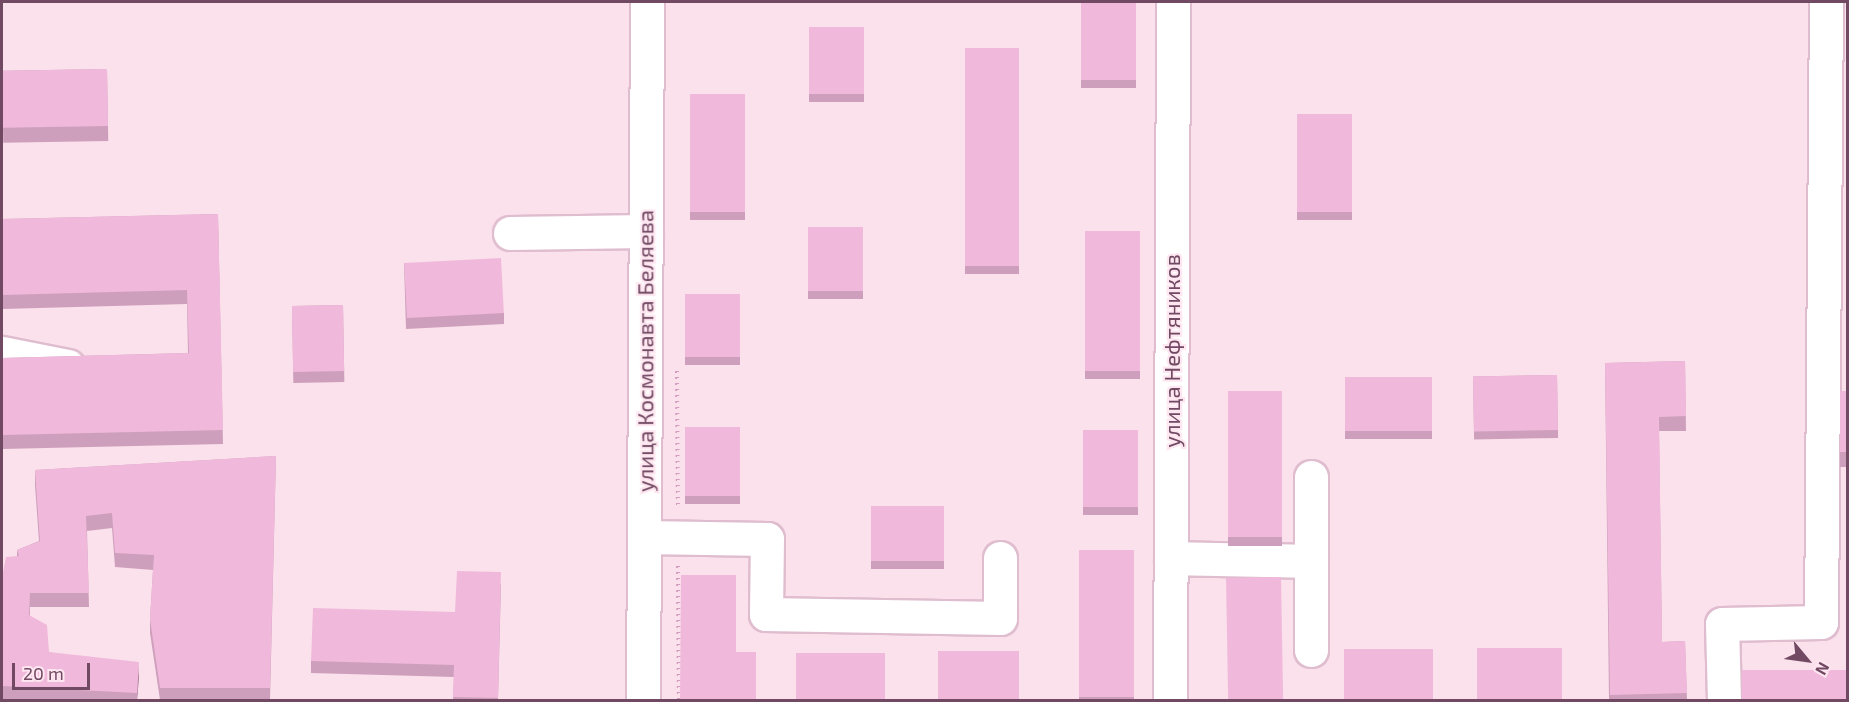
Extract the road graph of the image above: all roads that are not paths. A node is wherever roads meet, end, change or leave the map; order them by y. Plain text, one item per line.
1 (647, 2) edge
2 (1173, 2) edge
3 (1827, 2) edge
4 (646, 231) junction
5 (510, 233) dead end
6 (2, 353) edge
7 (99, 367) edge
8 (1311, 477) dead end
9 (644, 537) junction
10 (1000, 558) dead end
11 (1171, 558) junction
12 (1311, 561) junction
13 (1311, 650) dead end
14 (643, 700) edge
15 (1170, 700) edge
16 (1724, 700) edge

1 - 4 street, улица Космонавта Беляева
2 - 11 street, улица Нефтяников
3 - 16 street
4 - 5 street
4 - 9 street, улица Космонавта Беляева
6 - 7 street
8 - 12 street
9 - 10 street
9 - 14 street, улица Космонавта Беляева
11 - 12 street
11 - 15 street, улица Нефтяников
12 - 13 street

